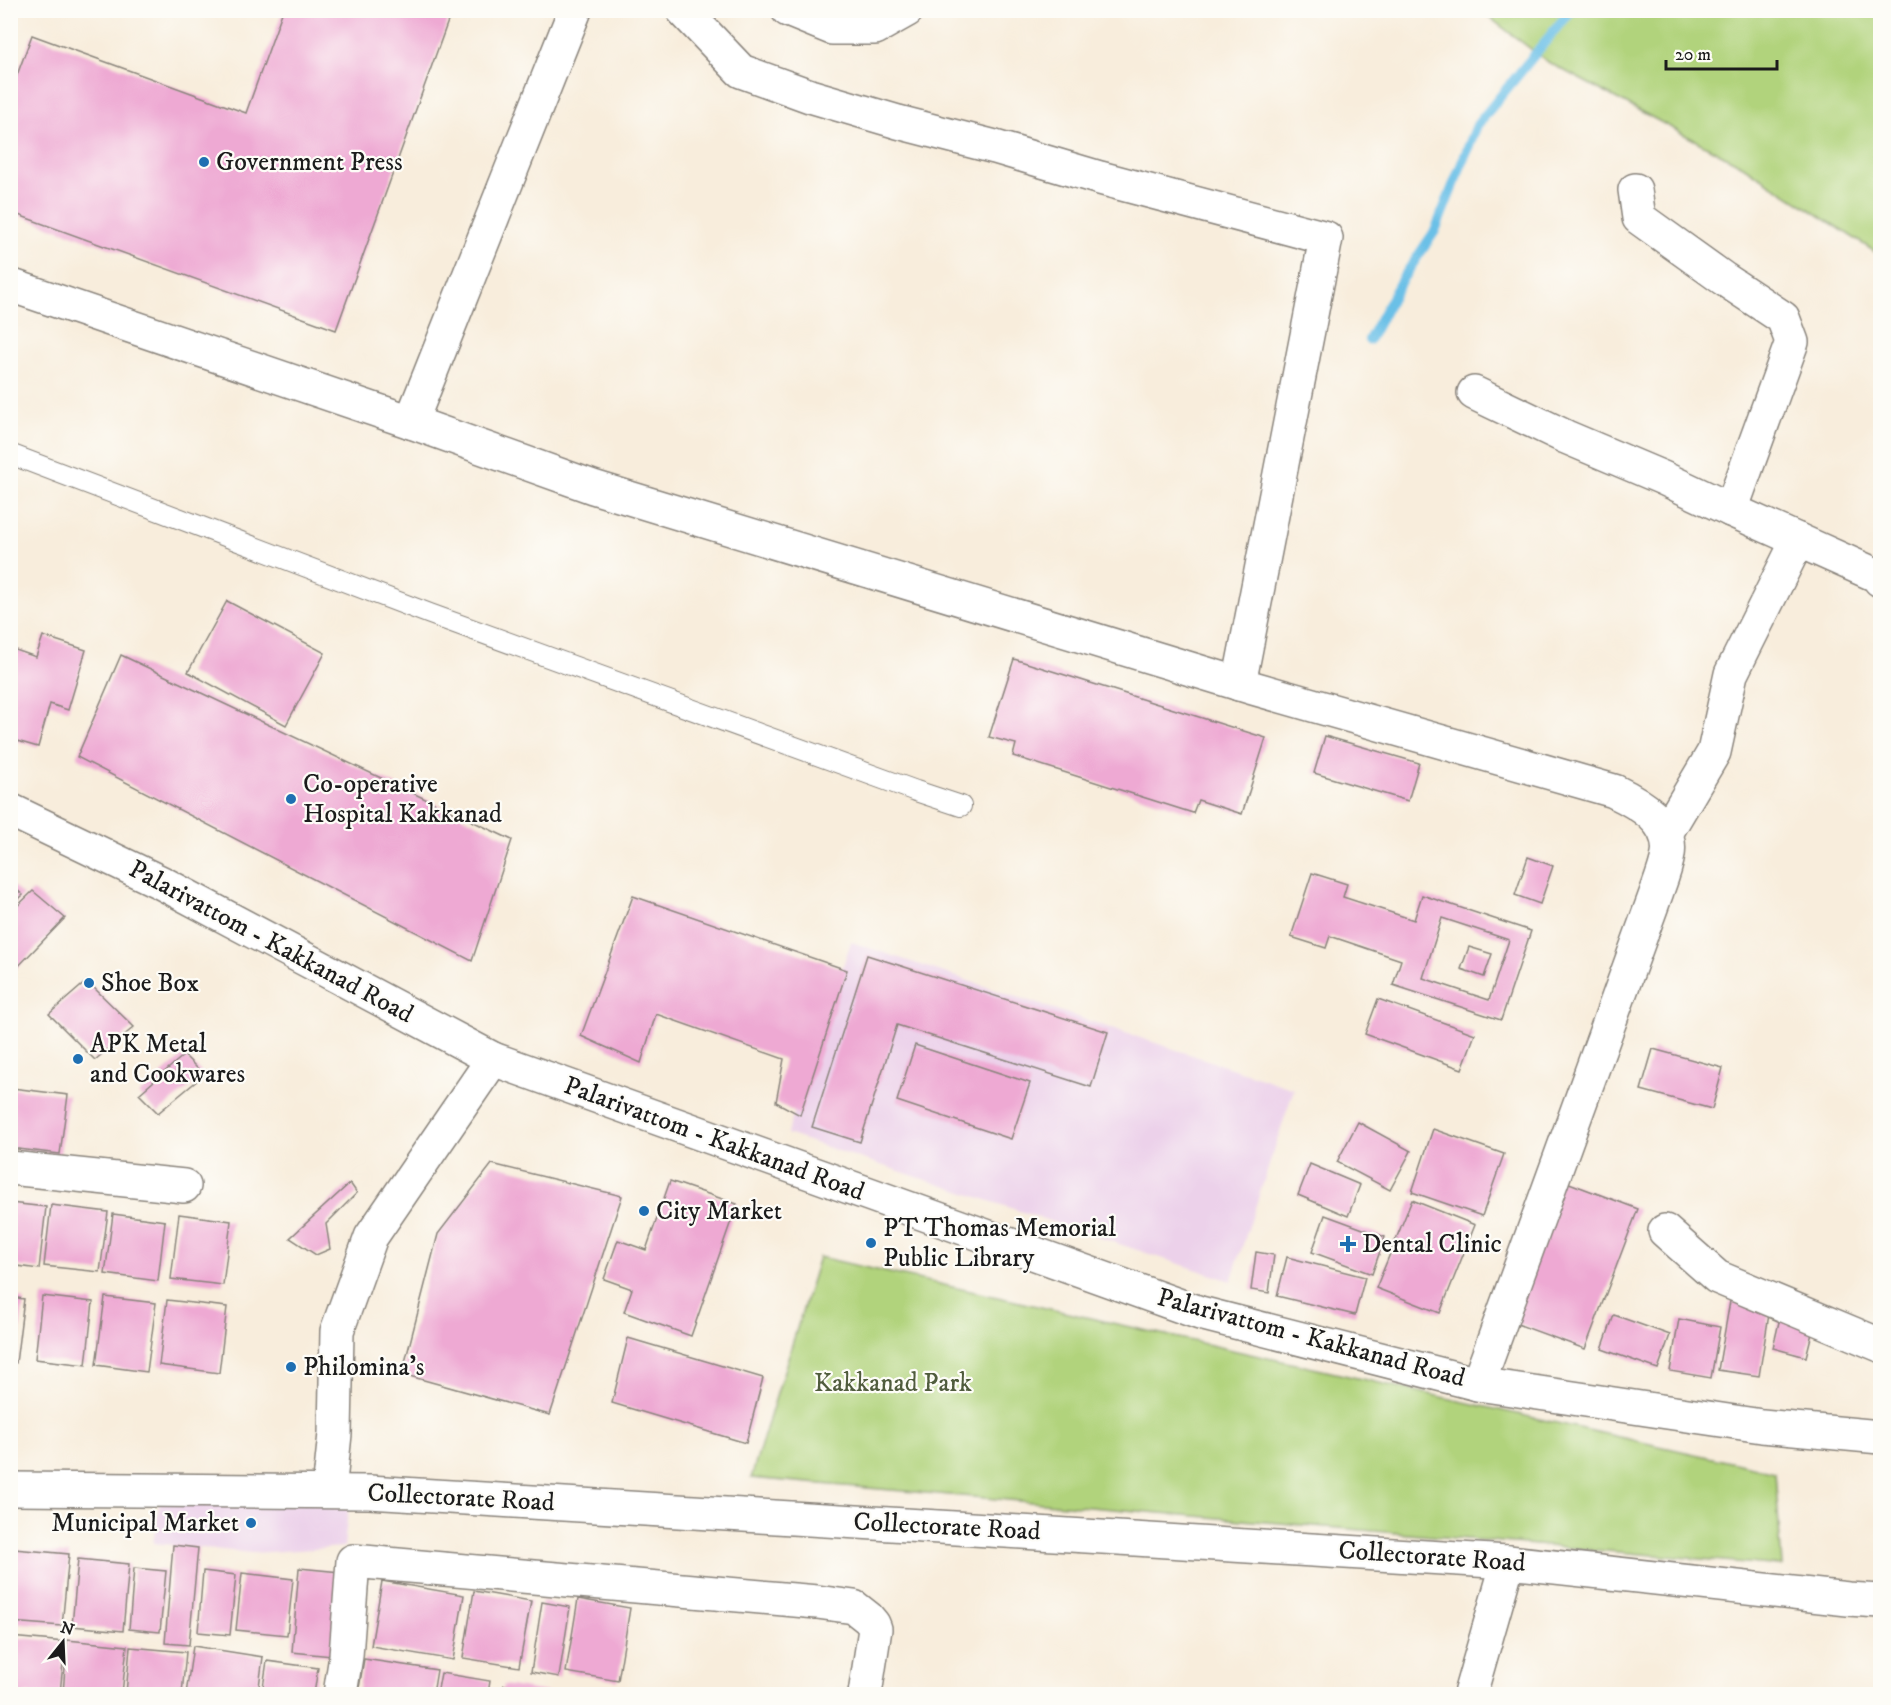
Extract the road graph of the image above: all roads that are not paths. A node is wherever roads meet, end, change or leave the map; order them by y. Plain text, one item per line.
1 (575, 10) edge
2 (683, 10) edge
3 (788, 10) edge
4 (907, 10) edge
5 (1635, 190) dead end
6 (10, 285) edge
7 (1474, 393) dead end
8 (411, 422) junction
9 (10, 454) edge
10 (1731, 510) junction
11 (1798, 540) junction
12 (1881, 579) edge
13 (1239, 684) junction
14 (961, 806) dead end
15 (10, 810) edge
16 (1666, 833) junction
17 (493, 1059) junction
18 (10, 1168) edge
19 (184, 1186) dead end
20 (1665, 1231) dead end
21 (1881, 1344) edge
22 (1478, 1384) junction
23 (1881, 1437) edge
24 (10, 1489) edge
25 (329, 1491) junction
26 (1508, 1562) junction
27 (1881, 1601) edge
28 (340, 1695) edge
29 (865, 1695) edge
30 (1470, 1695) edge

1 - 8 street
2 - 13 street
3 - 4 street
5 - 10 street
6 - 8 street
7 - 10 street
8 - 13 street
9 - 14 lane
10 - 11 street
11 - 12 street
11 - 16 street
13 - 16 street
15 - 17 street, Palarivattom - Kakkanad Road
16 - 22 street
17 - 22 street, Palarivattom - Kakkanad Road
17 - 25 street
18 - 19 street
20 - 21 street
22 - 23 street, Palarivattom - Kakkanad Road
24 - 25 street, Collectorate Road
25 - 26 street, Collectorate Road
26 - 27 street, Collectorate Road
26 - 30 street
28 - 29 street

